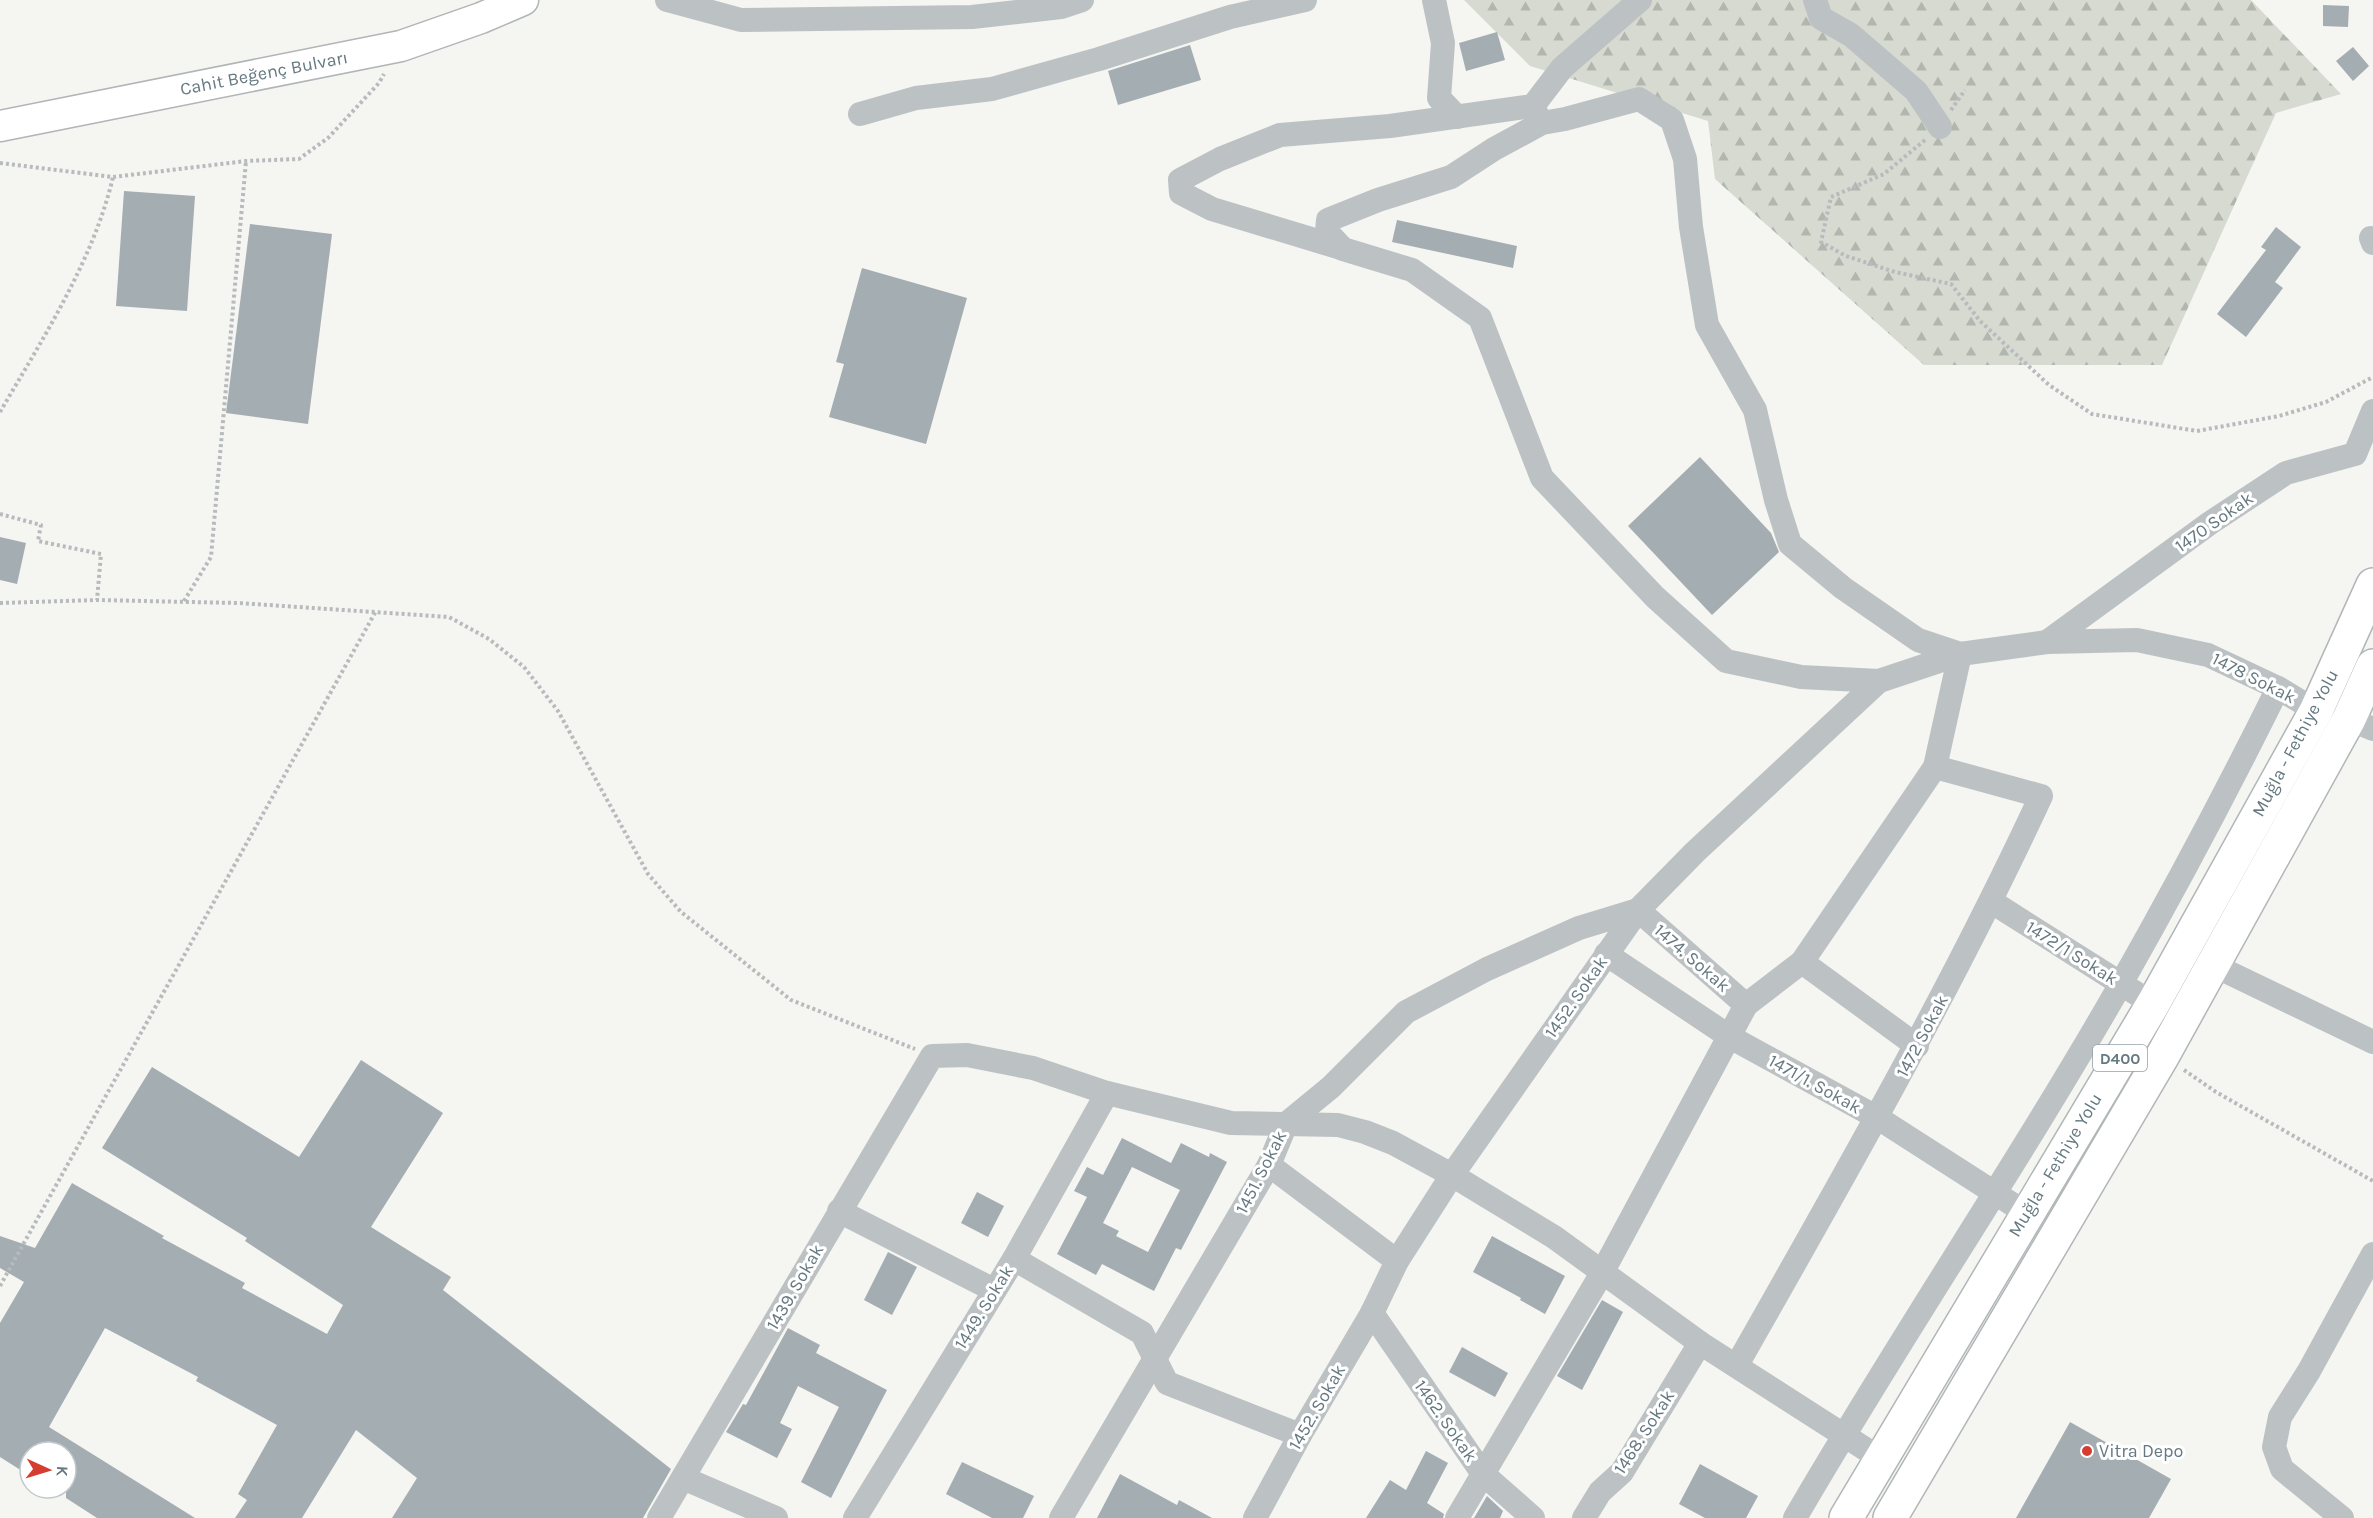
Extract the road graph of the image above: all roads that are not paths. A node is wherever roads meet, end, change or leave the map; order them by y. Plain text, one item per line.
1 (523, 0) edge
2 (667, 0) edge
3 (1082, 0) edge
4 (1305, 0) edge
5 (1434, 0) edge
6 (1640, 0) edge
7 (1815, 0) edge
8 (860, 114) dead end
9 (1537, 114) junction
10 (1456, 117) junction
11 (0, 126) edge
12 (1940, 127) road end
13 (1343, 249) junction
14 (2373, 411) edge
15 (2373, 585) edge
16 (2047, 642) junction
17 (1960, 654) junction
18 (2373, 666) edge
19 (1879, 681) junction
20 (2278, 688) junction
21 (2316, 711) junction
22 (2361, 724) edge
23 (1935, 767) junction
24 (1992, 902) junction
25 (1638, 910) junction
26 (1606, 954) junction
27 (1802, 962) junction
28 (2213, 965) junction
29 (2121, 983) junction
30 (2153, 1004) junction
31 (1746, 1005) junction
32 (1730, 1037) junction
33 (2373, 1042) edge
34 (1917, 1046) junction
35 (1107, 1093) junction
36 (1878, 1118) junction
37 (1286, 1124) junction
38 (1269, 1165) junction
39 (1452, 1175) junction
40 (1994, 1193) junction
41 (839, 1211) junction
42 (2026, 1213) junction
43 (2373, 1254) edge
44 (1014, 1259) junction
45 (1397, 1261) junction
46 (1602, 1273) junction
47 (994, 1290) junction
48 (1372, 1313) junction
49 (1701, 1343) junction
50 (1153, 1359) junction
51 (1737, 1365) junction
52 (1844, 1434) junction
53 (1300, 1435) junction
54 (1881, 1459) junction
55 (1483, 1474) junction
56 (683, 1478) junction
57 (658, 1518) edge
58 (776, 1518) edge
59 (855, 1518) edge
60 (1061, 1518) edge
61 (1255, 1518) edge
62 (1457, 1518) edge
63 (1533, 1518) edge
64 (1584, 1518) edge
65 (1795, 1518) edge
66 (1846, 1518) edge
67 (1890, 1518) edge
68 (2342, 1518) edge

1 - 11 main road, Cahit Beğenç Bulvarı
2 - 3 street
4 - 8 street
5 - 10 street
6 - 9 street
7 - 12 street
9 - 10 street
9 - 13 street
9 - 17 street
10 - 13 street
13 - 19 street
14 - 16 street, 1470 Sokak
15 - 21 highway, Muğla - Fethiye Yolu / D400
16 - 17 street, 1452. Sokak
16 - 20 street, 1478 Sokak
17 - 19 street, 1452. Sokak
17 - 23 street
18 - 22 highway, Muğla - Fethiye Yolu / D400
19 - 25 street, 1452. Sokak
20 - 21 street, 1478 Sokak
20 - 29 street
21 - 30 highway, Muğla - Fethiye Yolu / D400
22 - 28 highway, Muğla - Fethiye Yolu / D400
23 - 24 street, 1472 Sokak
23 - 27 street
24 - 29 street, 1472/1 Sokak
24 - 34 street, 1472 Sokak
25 - 26 street, 1452. Sokak
25 - 31 street, 1474. Sokak
25 - 37 street, 1451. Sokak
26 - 32 street, 1471/1. Sokak
26 - 39 street, 1452. Sokak
27 - 31 street
27 - 34 street
28 - 33 street
28 - 67 highway, Muğla - Fethiye Yolu / D400
29 - 30 street, 1472/1 Sokak
29 - 40 street
30 - 42 highway, Muğla - Fethiye Yolu / D400
31 - 32 street
32 - 36 street, 1471/1. Sokak
32 - 46 street
34 - 36 street, 1472 Sokak
35 - 37 street
35 - 41 street, 1439. Sokak
35 - 44 street, 1449. Sokak
36 - 40 street, 1471/1. Sokak
36 - 51 street, 1472 Sokak
37 - 38 street, 1451. Sokak
37 - 39 street
38 - 45 street
38 - 50 street, 1451. Sokak
39 - 45 street, 1452. Sokak
39 - 46 street
40 - 42 street, 1471/1. Sokak
40 - 52 street
41 - 47 street
41 - 56 street, 1439. Sokak
42 - 54 highway, Muğla - Fethiye Yolu / D400
43 - 68 street
44 - 47 street, 1449. Sokak
44 - 50 street
45 - 48 street, 1452. Sokak
46 - 49 street
46 - 55 street
47 - 59 street, 1449. Sokak
48 - 53 street, 1452. Sokak
48 - 55 street, 1462. Sokak
49 - 51 street
49 - 64 street, 1468. Sokak
50 - 53 street
50 - 60 street, 1451. Sokak
51 - 52 street
52 - 54 street
52 - 65 street
53 - 61 street, 1452. Sokak
54 - 66 highway, Muğla - Fethiye Yolu / D400
55 - 62 street
55 - 63 street, 1462. Sokak
56 - 57 street, 1439. Sokak
56 - 58 street

